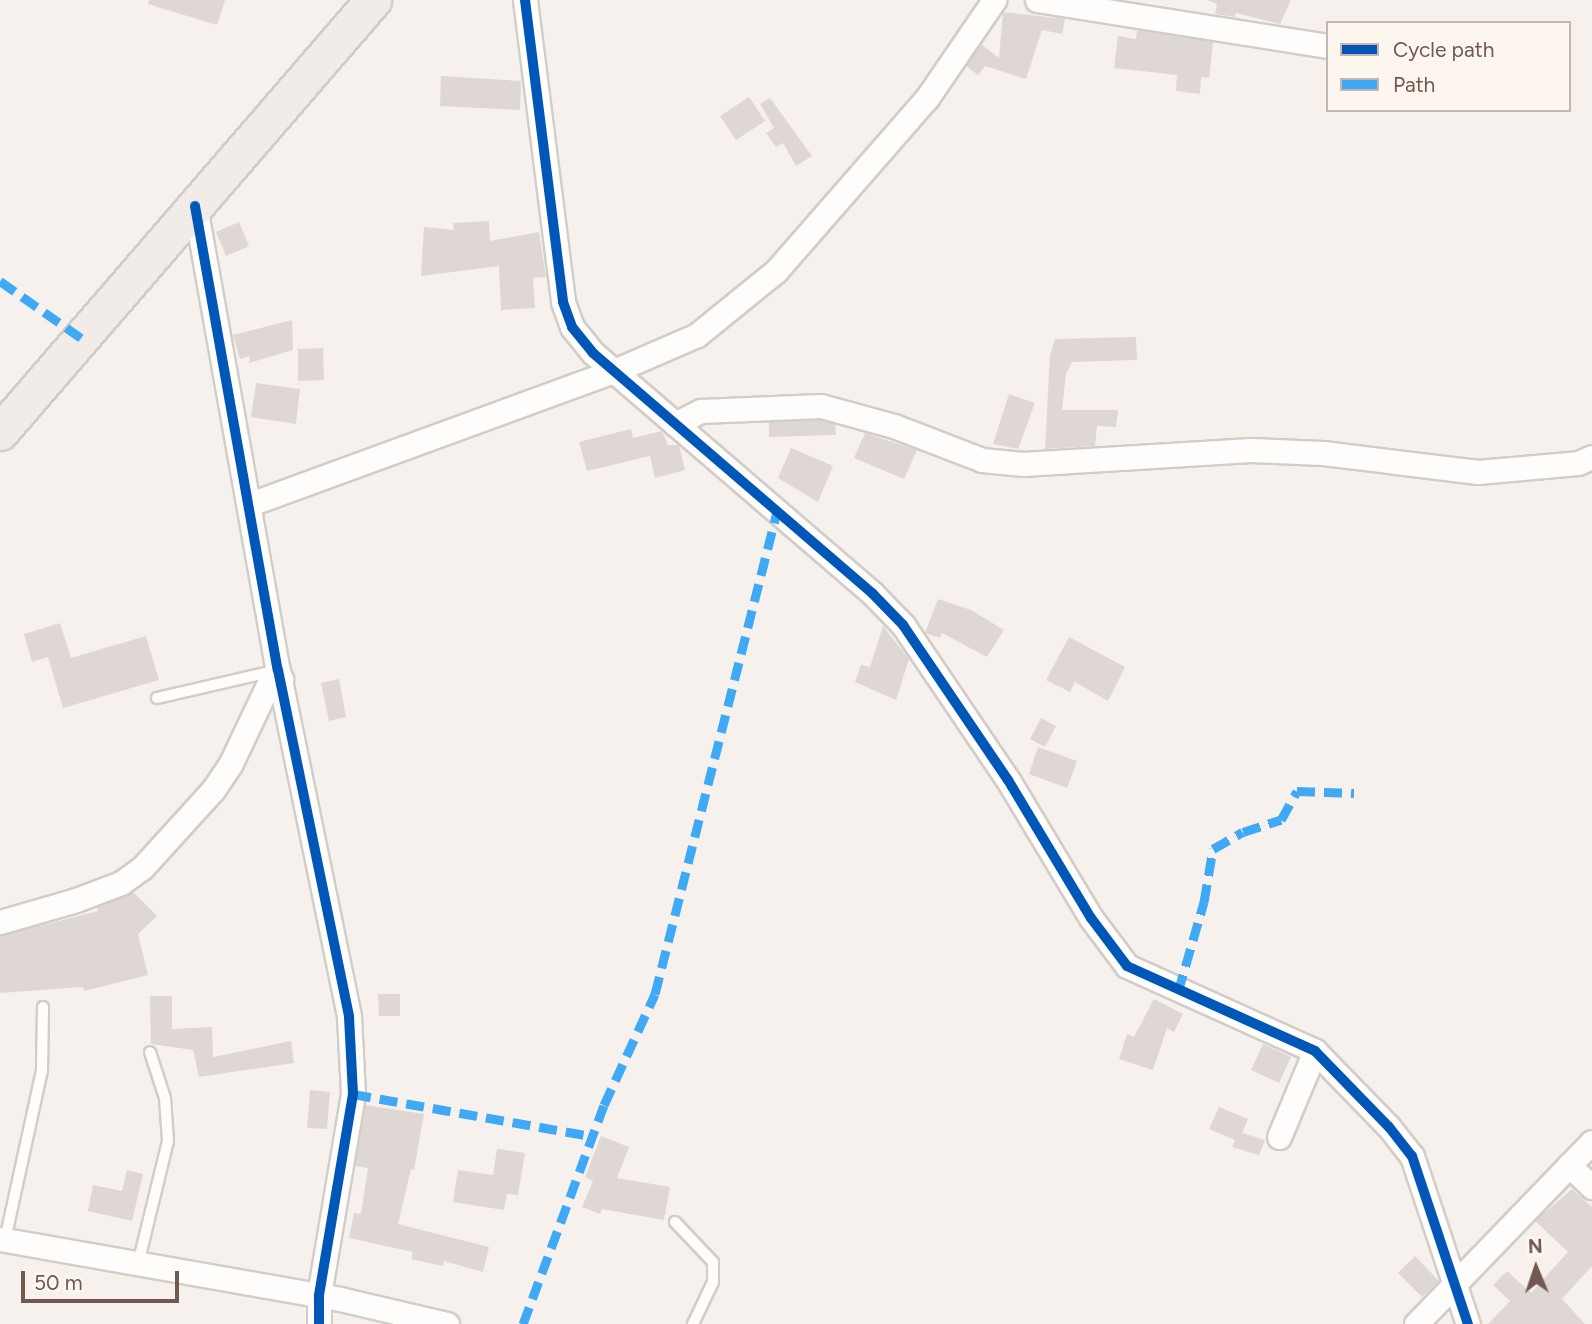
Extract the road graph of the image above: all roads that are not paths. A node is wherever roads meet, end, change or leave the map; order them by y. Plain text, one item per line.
1 (373, 0) edge
2 (525, 0) edge
3 (994, 0) edge
4 (1037, 0) edge
5 (1326, 46) edge
6 (195, 206) junction
7 (614, 371) junction
8 (675, 424) junction
9 (0, 432) edge
10 (1592, 457) edge
11 (250, 504) junction
12 (280, 674) junction
13 (157, 698) dead end
14 (0, 922) edge
15 (43, 1007) dead end
16 (1315, 1051) junction
17 (150, 1052) dead end
18 (1279, 1137) dead end
19 (1592, 1142) edge
20 (1569, 1165) junction
21 (1592, 1187) edge
22 (675, 1222) dead end
23 (3, 1240) edge
24 (138, 1264) junction
25 (1454, 1287) junction
26 (319, 1296) junction
27 (319, 1324) edge
28 (447, 1324) edge
29 (693, 1324) edge
30 (1416, 1324) edge
31 (1468, 1324) edge

1 - 6 main road
2 - 7 street
3 - 7 street
4 - 5 street
6 - 9 main road
6 - 11 street
7 - 8 street
7 - 11 street
8 - 10 street
8 - 16 street
11 - 12 street
12 - 13 lane
12 - 14 street
12 - 26 street
15 - 23 lane
16 - 18 street
16 - 25 street
17 - 24 lane
19 - 20 street
20 - 21 street
20 - 25 street
22 - 29 lane
23 - 24 street
24 - 26 street
25 - 30 street
25 - 31 street
26 - 27 street
26 - 28 street

